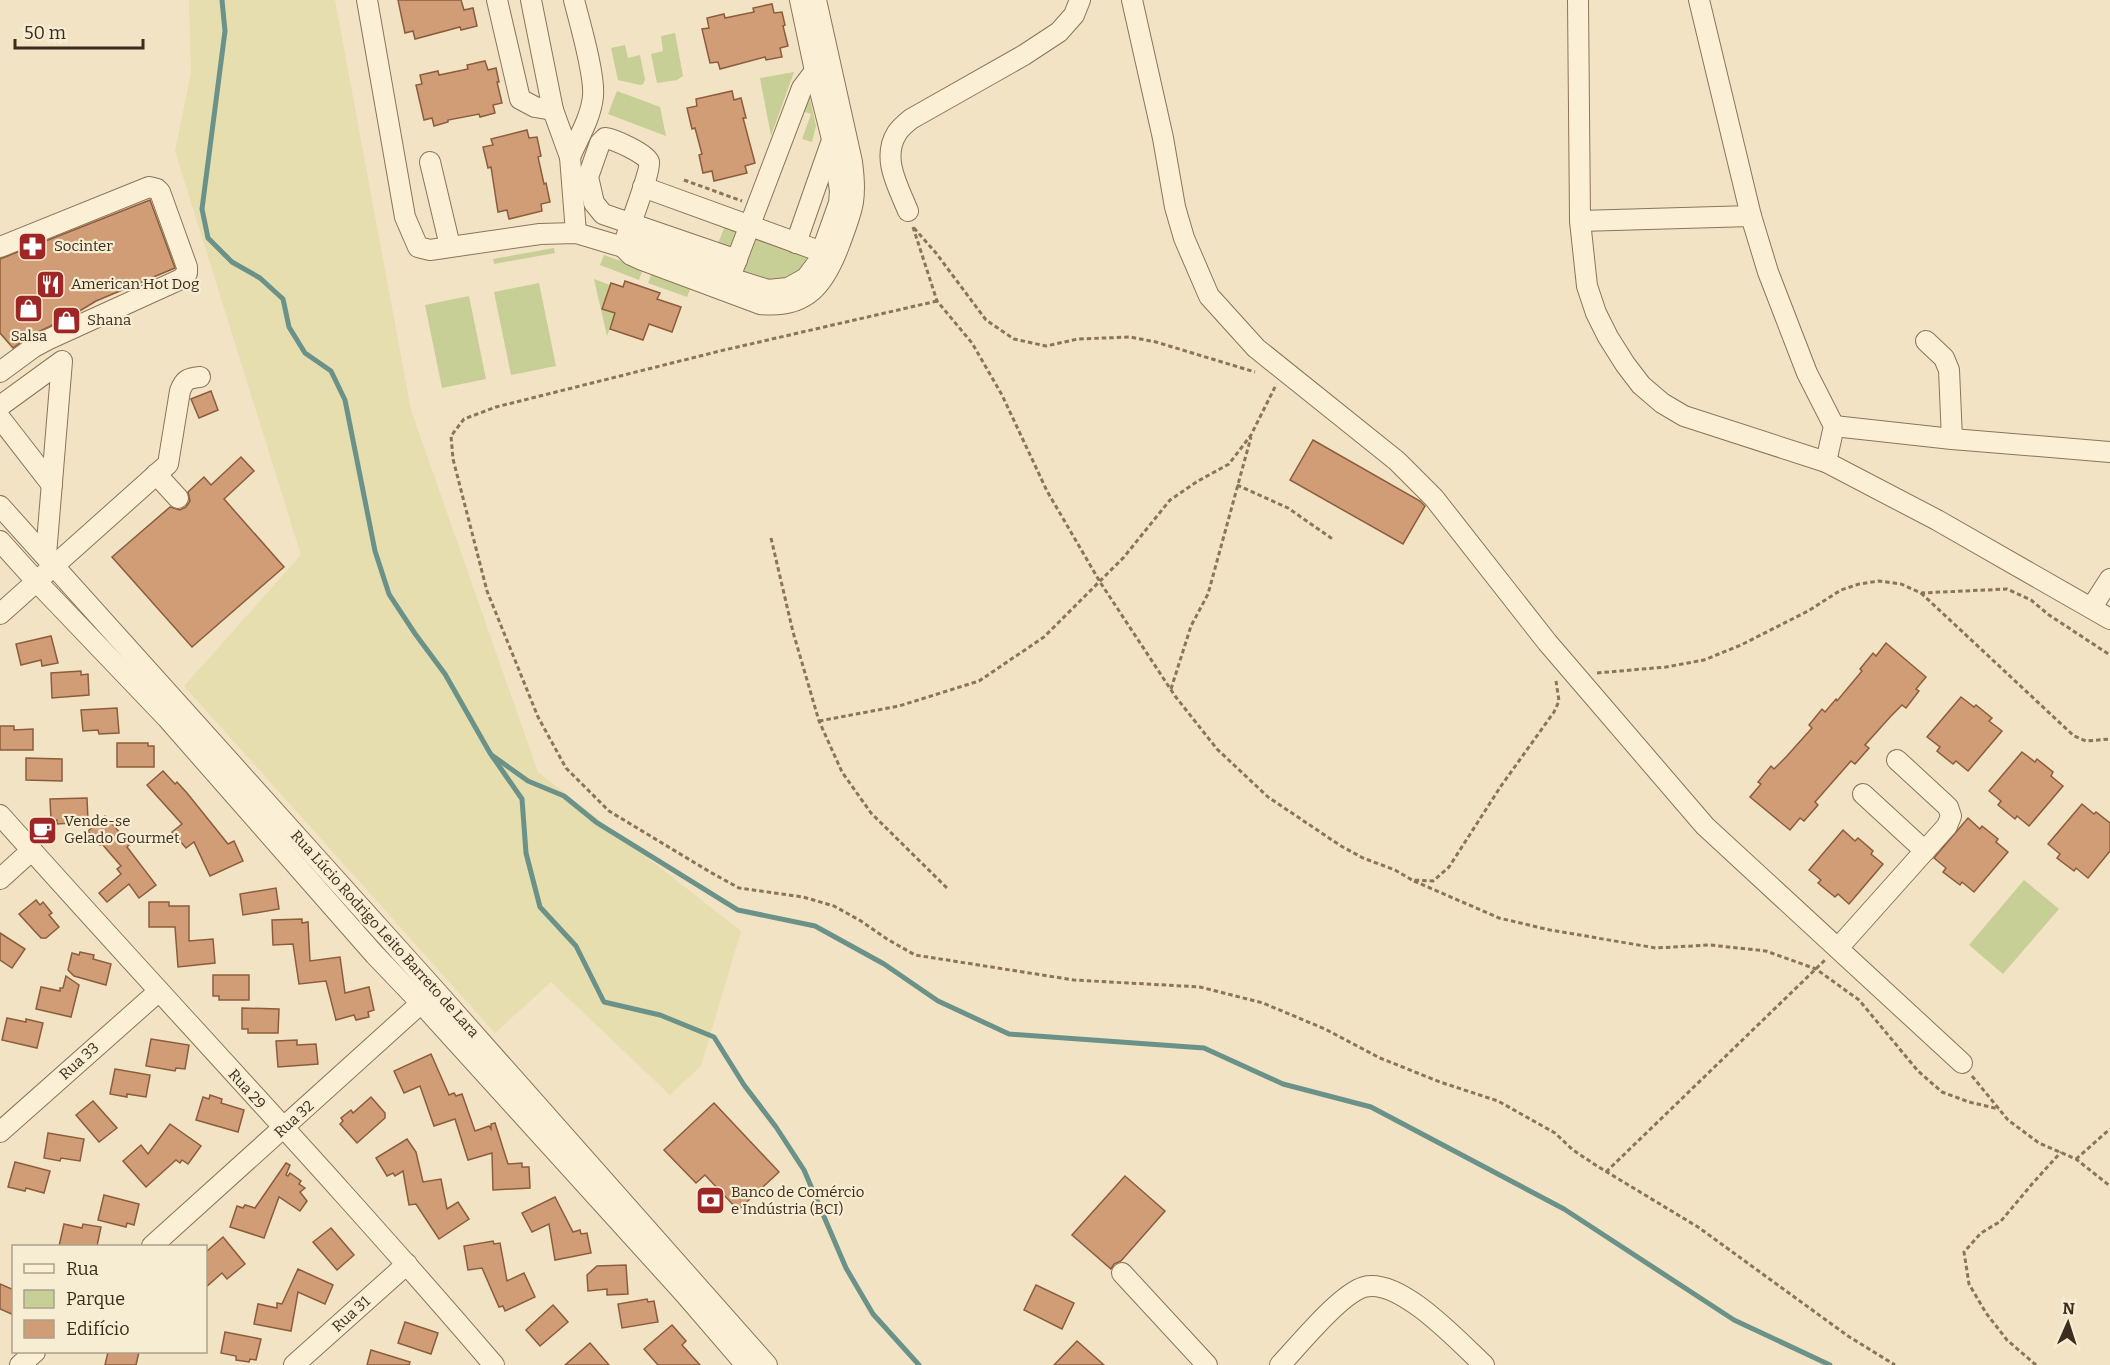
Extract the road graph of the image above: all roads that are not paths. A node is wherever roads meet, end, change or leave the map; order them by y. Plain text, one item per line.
1 (367, 0) edge
2 (497, 0) edge
3 (531, 0) edge
4 (574, 0) edge
5 (800, 0) edge
6 (816, 0) edge
7 (1080, 0) edge
8 (1131, 0) edge
9 (1578, 0) edge
10 (1699, 0) edge
11 (822, 69) junction
12 (553, 110) junction
13 (832, 139) junction
14 (570, 158) junction
15 (430, 162) dead end
16 (819, 176) junction
17 (847, 184) junction
18 (643, 187) junction
19 (1751, 216) junction
20 (910, 219) road end
21 (1580, 221) junction
22 (630, 223) junction
23 (750, 226) junction
24 (576, 233) junction
25 (796, 243) junction
26 (450, 246) junction
27 (623, 247) junction
28 (0, 248) edge
29 (829, 255) junction
30 (731, 277) junction
31 (1926, 341) dead end
32 (0, 372) edge
33 (200, 377) dead end
34 (0, 406) edge
35 (0, 418) edge
36 (1834, 426) junction
37 (1952, 439) junction
38 (2110, 452) edge
39 (1826, 462) junction
40 (156, 474) junction
41 (52, 485) junction
42 (178, 498) dead end
43 (0, 506) edge
44 (0, 541) edge
45 (51, 560) junction
46 (2110, 579) edge
47 (36, 582) junction
48 (2092, 607) junction
49 (0, 615) edge
50 (2110, 618) edge
51 (1898, 760) dead end
52 (1863, 794) dead end
53 (0, 815) edge
54 (32, 850) junction
55 (1925, 851) junction
56 (0, 879) edge
57 (1838, 948) junction
58 (159, 991) junction
59 (428, 997) junction
60 (1962, 1063) road end
61 (283, 1129) junction
62 (0, 1132) edge
63 (153, 1245) edge
64 (407, 1264) junction
65 (1122, 1273) dead end
66 (34, 1353) edge
67 (20, 1365) edge
68 (294, 1365) edge
69 (494, 1365) edge
70 (746, 1365) edge
71 (767, 1365) edge
72 (1207, 1365) edge
73 (1280, 1365) edge
74 (1484, 1365) edge

1 - 26 street
2 - 12 street
3 - 12 street
4 - 14 street
5 - 11 street
6 - 11 street
7 - 20 street
8 - 57 street
9 - 21 street
10 - 19 street
11 - 13 street
11 - 17 street
11 - 23 street
12 - 14 street
13 - 16 street
13 - 17 street
14 - 24 street
15 - 26 street
16 - 17 street
16 - 25 street
17 - 29 street
18 - 22 street
18 - 22 street
18 - 23 street
19 - 21 street
19 - 36 street
21 - 39 street
22 - 27 street
22 - 30 street
23 - 25 street
23 - 30 street
24 - 26 street
24 - 27 street
25 - 29 street
27 - 30 street
28 - 32 street
29 - 30 street
31 - 37 street
33 - 40 street
34 - 41 street
35 - 41 street
36 - 37 street
36 - 39 street
37 - 38 street
39 - 48 street
40 - 42 street
40 - 45 street
41 - 45 street
43 - 45 street, Rua Lúcio Rodrigo Leito Barreto de Lara
44 - 47 street, Rua Lúcio Rodrigo Leito Barreto de Lara
45 - 47 street
45 - 59 street, Rua Lúcio Rodrigo Leito Barreto de Lara
46 - 48 street
47 - 49 street
47 - 59 street, Rua Lúcio Rodrigo Leito Barreto de Lara
48 - 50 street
51 - 55 street
52 - 55 street
53 - 54 street, Rua 29
54 - 56 street
54 - 58 street, Rua 29
55 - 57 street
57 - 60 street
58 - 61 street, Rua 29
58 - 62 street, Rua 33
59 - 61 street, Rua 32
59 - 70 street, Rua Lúcio Rodrigo Leito Barreto de Lara
59 - 71 street, Rua Lúcio Rodrigo Leito Barreto de Lara
61 - 63 street, Rua 32
61 - 64 street, Rua 29
64 - 68 street, Rua 31
64 - 69 street, Rua 29
65 - 72 street
66 - 67 street
73 - 74 street

